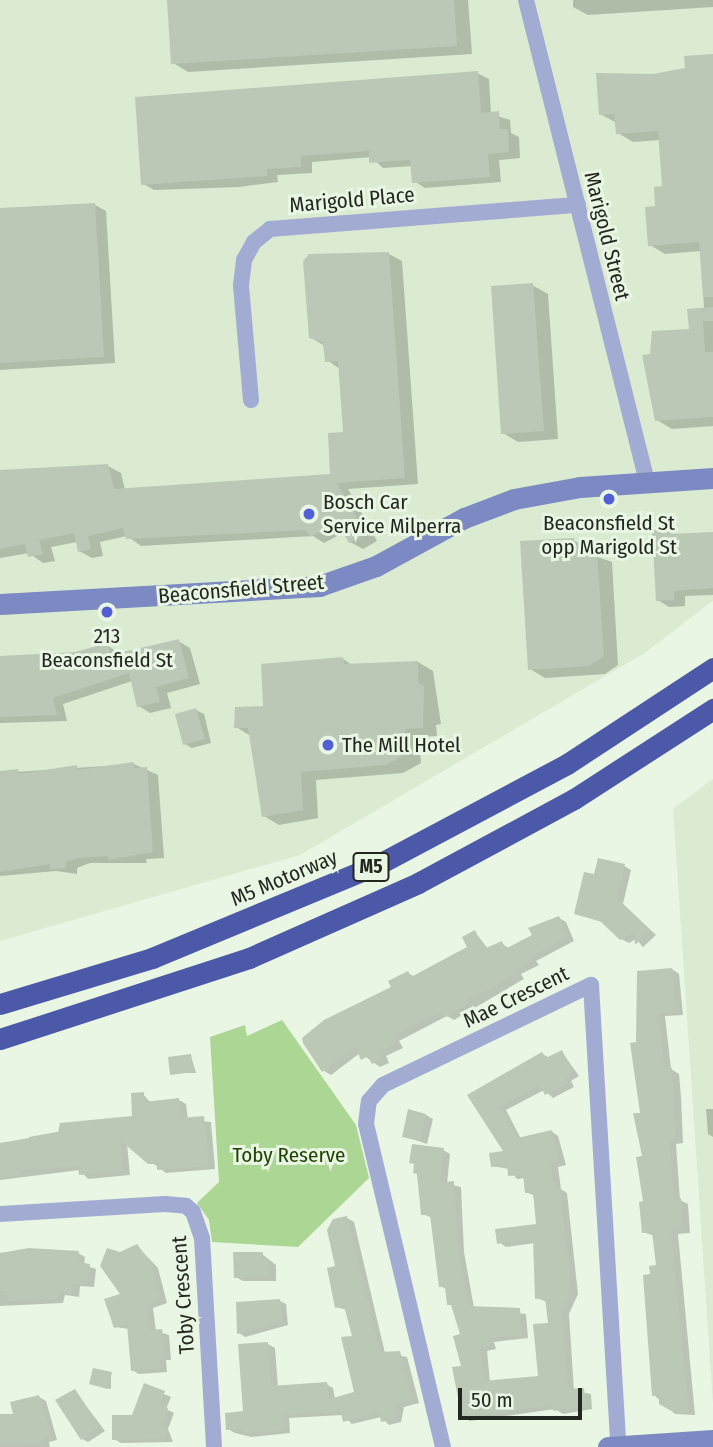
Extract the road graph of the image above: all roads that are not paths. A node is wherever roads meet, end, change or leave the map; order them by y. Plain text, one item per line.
1 (526, 0) edge
2 (578, 205) junction
3 (251, 401) dead end
4 (713, 478) edge
5 (647, 482) junction
6 (0, 604) edge
7 (713, 668) edge
8 (713, 709) edge
9 (0, 1004) edge
10 (0, 1040) edge
11 (0, 1214) edge
12 (713, 1440) edge
13 (688, 1445) edge
14 (618, 1446) edge
15 (214, 1447) edge
16 (443, 1447) edge
17 (607, 1447) edge

1 - 2 street, Marigold Street
2 - 3 street, Marigold Place
2 - 5 street, Marigold Street
4 - 5 main road, Beaconsfield Street
5 - 6 main road, Beaconsfield Street
7 - 9 highway, M5 Motorway / M5
8 - 10 highway, M5
11 - 15 street, Toby Crescent
12 - 13 main road
13 - 14 main road
14 - 16 street, Mae Crescent
14 - 17 main road

